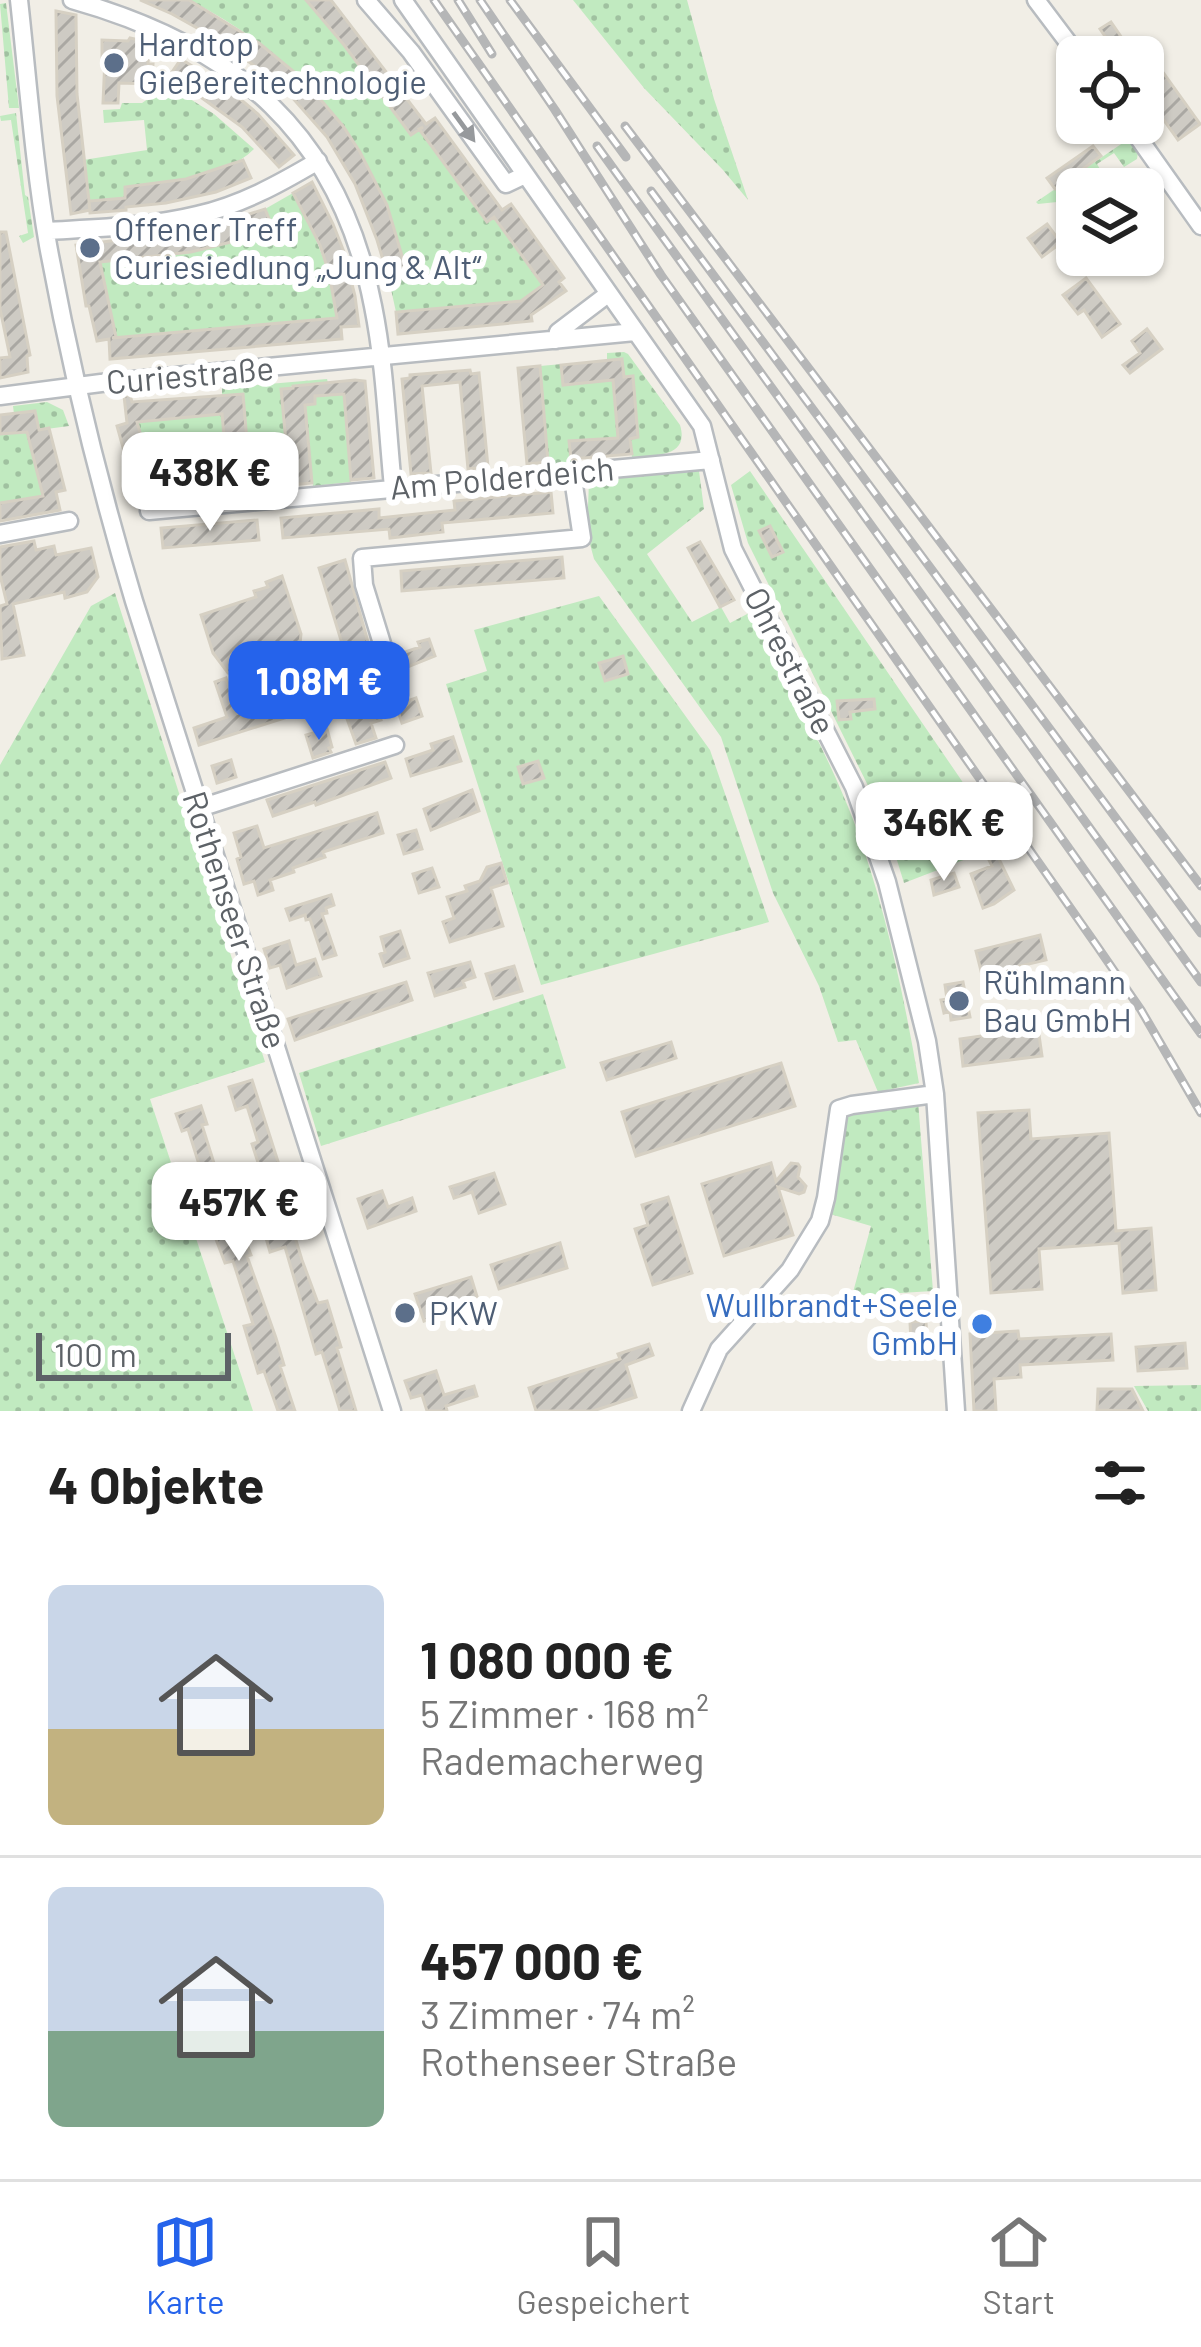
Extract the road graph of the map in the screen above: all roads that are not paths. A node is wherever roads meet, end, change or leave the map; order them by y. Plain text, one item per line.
1 (20, 0) edge
2 (72, 0) edge
3 (366, 0) edge
4 (403, 0) edge
5 (1036, 0) edge
6 (1063, 36) edge
7 (431, 38) junction
8 (411, 52) junction
9 (1143, 144) edge
10 (318, 161) junction
11 (524, 175) junction
12 (1201, 226) edge
13 (46, 231) junction
14 (608, 294) junction
15 (634, 332) junction
16 (556, 340) junction
17 (380, 356) junction
18 (77, 386) junction
19 (0, 396) edge
20 (711, 460) junction
21 (572, 472) junction
22 (393, 488) junction
23 (149, 512) dead end
24 (69, 521) dead end
25 (0, 534) edge
26 (384, 650) dead end
27 (395, 746) dead end
28 (200, 808) junction
29 (934, 1094) junction
30 (392, 1411) edge
31 (691, 1411) edge
32 (956, 1411) edge

1 - 13 street, Rothenseer Straße
2 - 10 street
3 - 8 street, Ohrestraße
4 - 7 street, Ohrestraße
5 - 6 street
7 - 8 street
7 - 11 street, Ohrestraße
8 -> 11 street, Ohrestraße
9 - 12 street
10 - 13 street
10 - 17 street
11 - 14 street, Ohrestraße
13 - 18 street, Rothenseer Straße
14 - 15 street, Ohrestraße
14 - 16 street
15 - 16 street, Curiestraße
15 - 20 street, Ohrestraße
16 - 17 street, Curiestraße
17 - 18 street, Curiestraße
17 - 22 street
18 - 19 street, Curiestraße
18 - 28 street, Rothenseer Straße
20 - 21 street, Am Polderdeich
20 - 29 street, Ohrestraße
21 - 22 street, Am Polderdeich
21 - 26 street
22 - 23 street, Am Polderdeich
24 - 25 street
27 - 28 street
28 - 30 street, Rothenseer Straße
29 - 31 street
29 - 32 street, Ohrestraße

